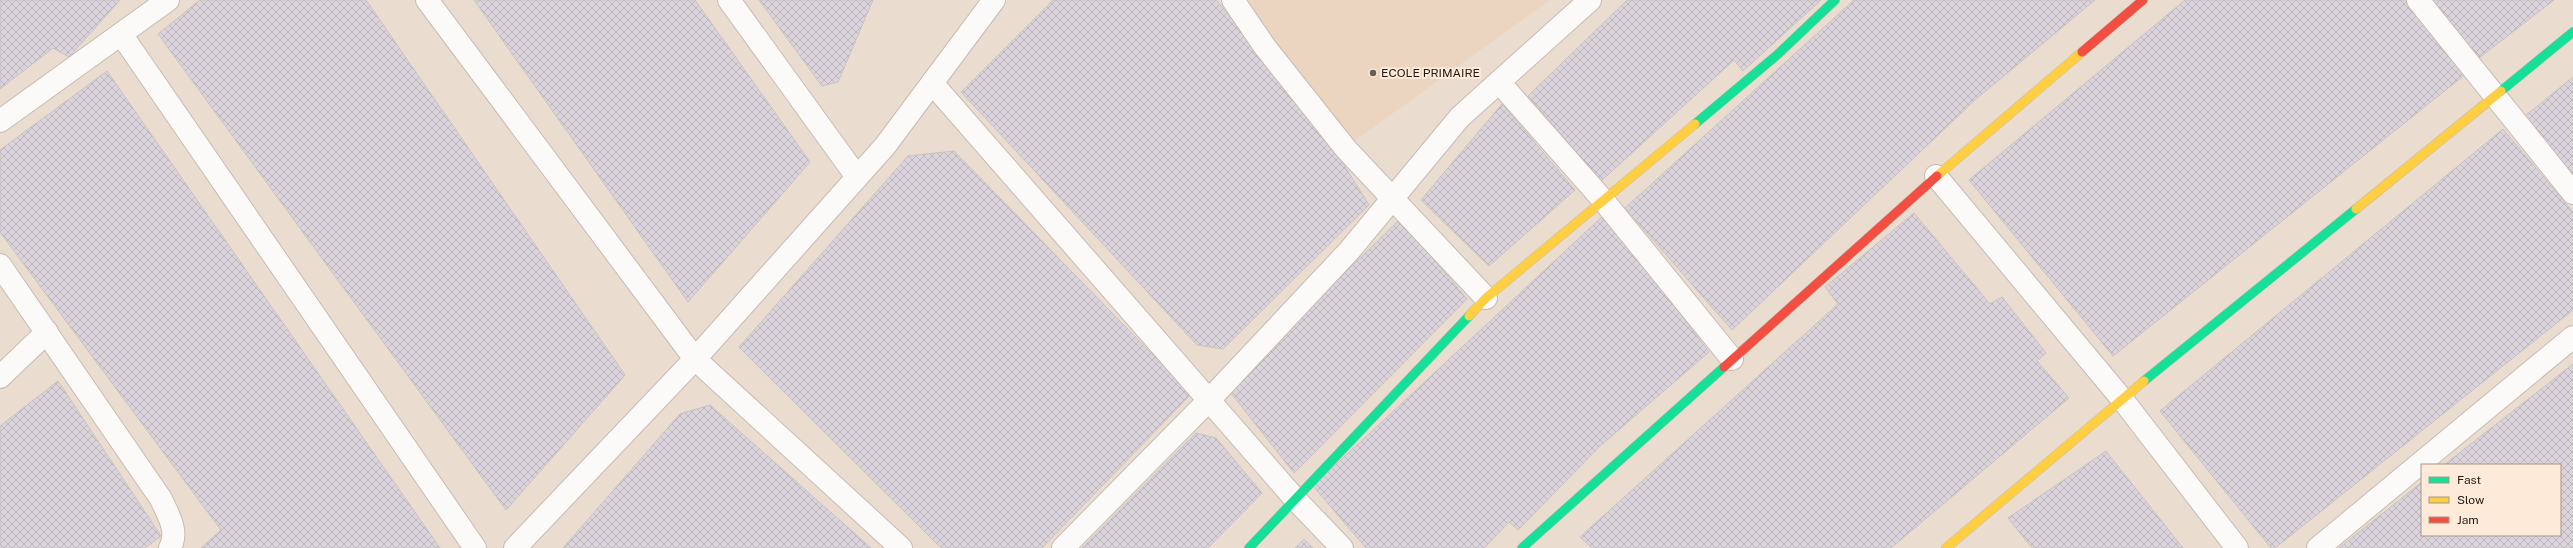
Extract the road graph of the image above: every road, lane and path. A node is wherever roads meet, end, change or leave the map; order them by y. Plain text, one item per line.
1 (168, 0) edge
2 (427, 0) edge
3 (729, 0) edge
4 (994, 0) edge
5 (1233, 0) edge
6 (1590, 0) edge
7 (1835, 0) edge
8 (2143, 0) edge
9 (2418, 0) edge
10 (2573, 32) edge
11 (121, 34) junction
12 (1499, 82) junction
13 (932, 83) junction
14 (2496, 94) junction
15 (0, 121) edge
16 (1936, 176) junction
17 (857, 177) junction
18 (2573, 193) edge
19 (1393, 197) junction
20 (1603, 200) junction
21 (0, 265) edge
22 (1486, 298) junction
23 (47, 332) junction
24 (2573, 337) edge
25 (695, 359) junction
26 (1732, 359) junction
27 (0, 377) edge
28 (1210, 399) junction
29 (2122, 399) junction
30 (1296, 500) junction
31 (170, 548) edge
32 (475, 548) edge
33 (515, 548) edge
34 (901, 548) edge
35 (1063, 548) edge
36 (1249, 548) edge
37 (1342, 548) edge
38 (1522, 548) edge
39 (1946, 548) edge
40 (2237, 548) edge
41 (2318, 548) edge

1 - 11 street
2 - 25 street
3 - 17 street
4 - 13 street
5 - 19 street
6 - 12 street
7 - 20 street
8 - 16 street
9 - 14 street
10 - 14 street
11 - 15 street
11 - 32 street
12 - 19 street
12 - 20 street
13 - 17 street
13 - 28 street
14 - 18 street
14 - 29 street
16 - 26 street
16 - 29 street
17 - 25 street
19 - 22 street
19 - 28 street
20 - 22 street
20 - 26 street
21 - 23 street
22 - 30 street
23 - 27 street
23 - 31 street
24 - 41 street
25 - 33 street
25 - 34 street
26 - 38 street
28 - 30 street
28 - 35 street
29 - 39 street
29 - 40 street
30 - 36 street
30 - 37 street

